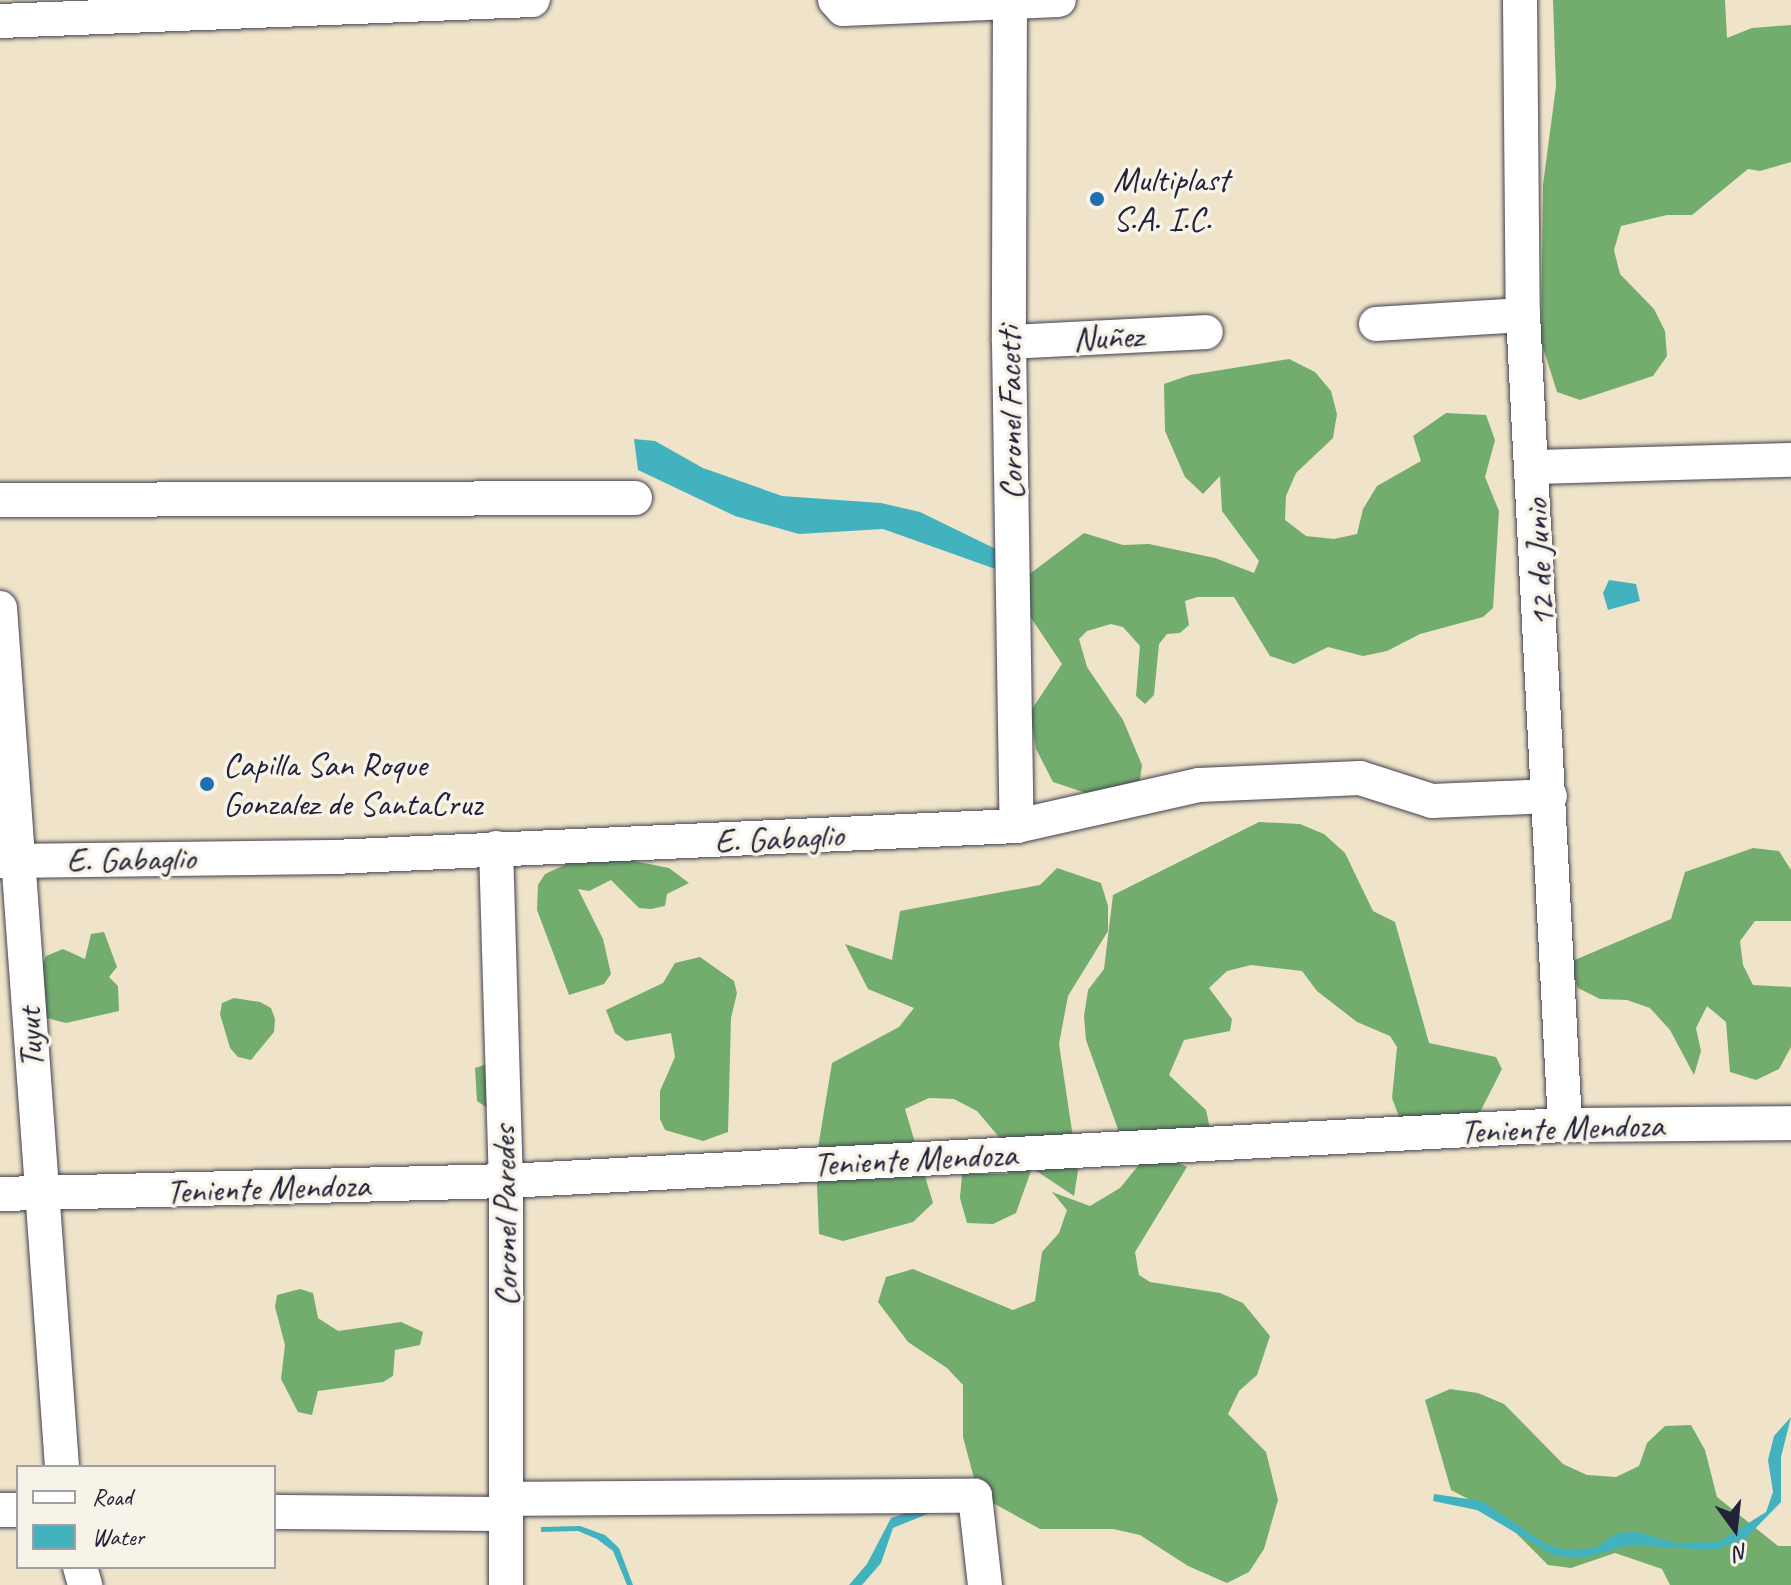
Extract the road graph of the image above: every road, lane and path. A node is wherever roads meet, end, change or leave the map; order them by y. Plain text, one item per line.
1 (835, 0) edge
2 (1059, 0) edge
3 (1520, 0) edge
4 (512, 1) edge
5 (1010, 2) edge
6 (0, 21) edge
7 (1523, 315) junction
8 (1376, 324) dead end
9 (1206, 332) dead end
10 (1009, 342) junction
11 (1791, 460) edge
12 (1535, 467) junction
13 (635, 498) dead end
14 (0, 500) edge
15 (0, 608) edge
16 (1550, 796) junction
17 (1017, 826) junction
18 (496, 848) junction
19 (10, 861) edge
20 (1791, 1123) edge
21 (1565, 1125) junction
22 (506, 1181) junction
23 (0, 1194) edge
24 (39, 1194) junction
25 (62, 1465) edge
26 (506, 1507) junction
27 (276, 1512) edge
28 (506, 1585) edge
29 (985, 1585) edge

1 - 5 street
2 - 5 street
3 - 7 street, 12 de Junio
4 - 6 street
5 - 10 street, Coronel Facetti
7 - 8 street
7 - 12 street, 12 de Junio
9 - 10 street, Nuñez
10 - 17 street, Coronel Facetti
11 - 12 street
12 - 16 street, 12 de Junio
13 - 14 street
15 - 19 street, Tuyut
16 - 17 street, E. Gabaglio
16 - 21 street, 12 de Junio
17 - 18 street, E. Gabaglio
18 - 19 street, E. Gabaglio
18 - 22 street, Coronel Paredes
19 - 24 street, Tuyut
20 - 21 street, Teniente Mendoza
21 - 22 street, Teniente Mendoza
22 - 24 street, Teniente Mendoza
22 - 26 street, Coronel Paredes
23 - 24 street, Teniente Mendoza
24 - 25 street, Tuyut
26 - 27 street
26 - 28 street, Coronel Paredes
26 - 29 street

